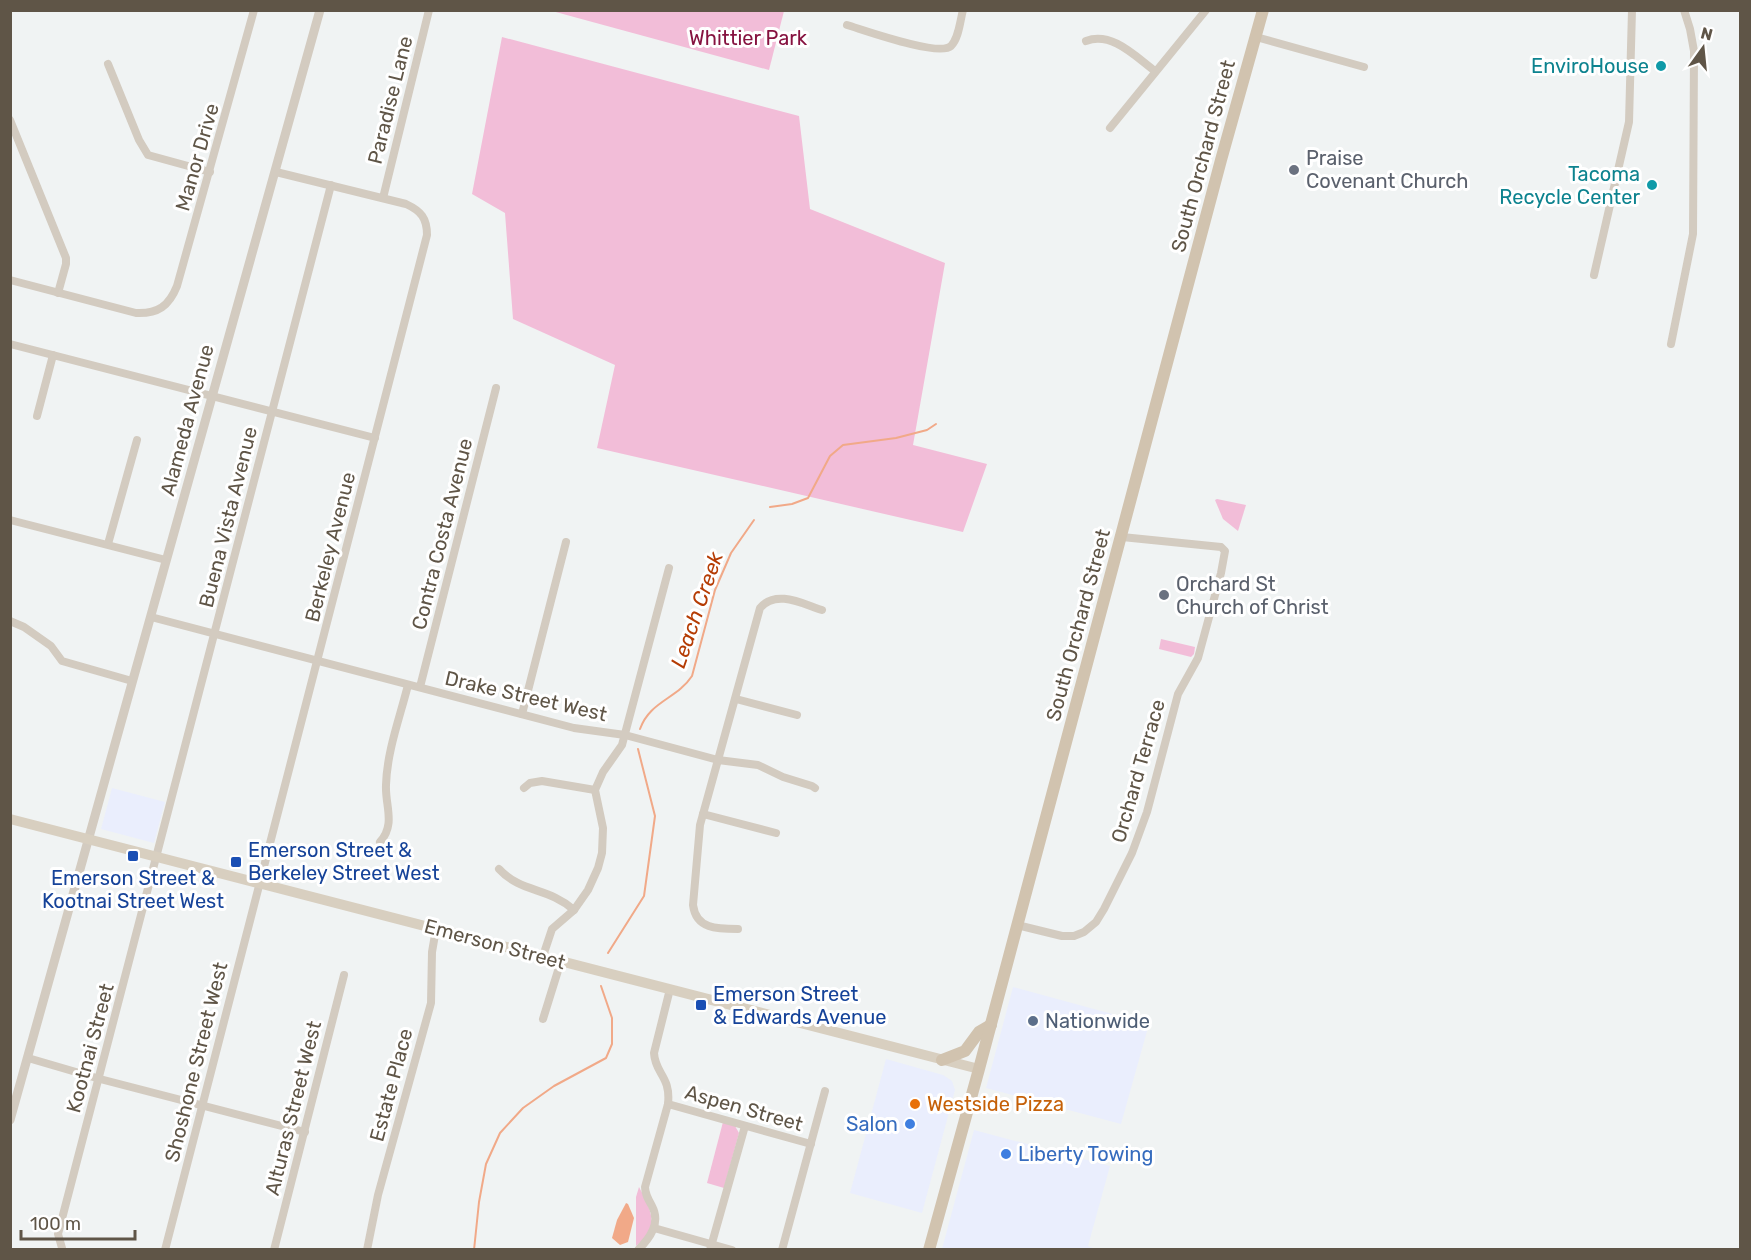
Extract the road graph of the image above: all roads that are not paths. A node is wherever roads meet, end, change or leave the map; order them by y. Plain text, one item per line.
1 (254, 10) edge
2 (320, 10) edge
3 (429, 10) edge
4 (963, 10) edge
5 (1206, 10) edge
6 (1263, 10) edge
7 (1632, 10) edge
8 (1684, 10) edge
9 (847, 26) dead end
10 (1256, 37) junction
11 (1086, 41) dead end
12 (108, 64) dead end
13 (1364, 67) dead end
14 (1155, 71) junction
15 (10, 120) edge
16 (1110, 128) dead end
17 (210, 172) junction
18 (276, 172) junction
19 (331, 186) junction
20 (383, 198) junction
21 (1594, 275) dead end
22 (10, 280) edge
23 (58, 293) junction
24 (10, 344) edge
25 (1671, 344) dead end
26 (53, 355) junction
27 (496, 388) dead end
28 (212, 397) junction
29 (271, 412) junction
30 (37, 416) dead end
31 (375, 438) junction
32 (137, 440) dead end
33 (10, 520) edge
34 (1122, 537) junction
35 (566, 542) dead end
36 (108, 544) junction
37 (166, 560) junction
38 (669, 568) dead end
39 (822, 610) dead end
40 (151, 617) junction
41 (10, 621) edge
42 (215, 633) junction
43 (317, 661) junction
44 (132, 681) junction
45 (408, 685) junction
46 (420, 687) junction
47 (736, 699) junction
48 (522, 714) junction
49 (797, 715) dead end
50 (625, 735) junction
51 (718, 760) junction
52 (524, 788) dead end
53 (814, 788) dead end
54 (595, 790) junction
55 (703, 814) junction
56 (10, 819) edge
57 (776, 833) dead end
58 (89, 839) junction
59 (380, 842) dead end
60 (157, 857) junction
61 (499, 869) dead end
62 (258, 882) junction
63 (573, 910) junction
64 (1017, 925) junction
65 (436, 929) junction
66 (738, 929) dead end
67 (543, 956) junction
68 (561, 961) junction
69 (344, 975) dead end
70 (670, 989) junction
71 (543, 1019) dead end
72 (991, 1025) junction
73 (28, 1058) junction
74 (942, 1060) junction
75 (979, 1069) junction
76 (99, 1079) junction
77 (825, 1091) dead end
78 (668, 1104) junction
79 (202, 1106) junction
80 (10, 1120) edge
81 (745, 1126) junction
82 (305, 1132) junction
83 (811, 1144) junction
84 (654, 1228) junction
85 (711, 1247) edge
86 (62, 1248) dead end
87 (165, 1250) edge
88 (274, 1250) edge
89 (367, 1250) edge
90 (638, 1250) edge
91 (732, 1250) edge
92 (782, 1250) edge
93 (929, 1250) edge

1 - 17 street, Manor Drive
2 - 18 street, Alameda Avenue
3 - 20 street, Paradise Lane
4 - 9 street
5 - 14 street
6 - 10 main road, South Orchard Street
7 - 21 street
8 - 25 street
10 - 13 street
10 - 34 main road, South Orchard Street
11 - 14 street
12 - 17 street
14 - 16 street
15 - 23 street
17 - 23 street, Manor Drive
18 - 19 street
18 - 28 street, Alameda Avenue
19 - 20 street
19 - 29 street, Buena Vista Avenue
20 - 31 street, Berkeley Avenue
22 - 23 street
24 - 26 street
26 - 28 street
26 - 30 street
27 - 46 street, Contra Costa Avenue
28 - 29 street
28 - 37 street, Alameda Avenue
29 - 31 street
29 - 42 street, Buena Vista Avenue
31 - 43 street, Berkeley Avenue
32 - 36 street
33 - 36 street
34 - 64 main road, South Orchard Street
34 - 64 street, Orchard Terrace
35 - 48 street
36 - 37 street
37 - 40 street, Alameda Avenue
38 - 50 street
39 - 47 street
40 - 42 street
40 - 44 street, Alameda Avenue
41 - 44 street
42 - 43 street
42 - 60 street, Buena Vista Avenue
43 - 45 street
43 - 62 street, Berkeley Avenue
44 - 58 street, Alameda Avenue
45 - 46 street, Drake Street West
45 - 59 street
46 - 48 street, Drake Street West
47 - 49 street
47 - 51 street
48 - 50 street, Drake Street West
50 - 51 street, Drake Street West
50 - 54 street
51 - 53 street, Drake Street West
51 - 55 street
52 - 54 street
54 - 63 street
55 - 57 street
55 - 66 street
56 - 58 main road, Emerson Street
58 - 60 main road, Emerson Street
58 - 73 street, Alameda Avenue
60 - 62 main road, Emerson Street
60 - 76 street, Kootnai Street
61 - 63 street
62 - 65 main road, Emerson Street
62 - 79 street, Shoshone Street West
63 - 67 street
64 - 72 main road, South Orchard Street
65 - 67 main road, Emerson Street
65 - 89 street, Estate Place
67 - 68 main road, Emerson Street
68 - 70 main road, Emerson Street
68 - 71 street
69 - 82 street, Alturas Street West
70 - 74 main road, Emerson Street
70 - 78 street
72 - 74 main road
72 - 75 main road, South Orchard Street
73 - 76 street
73 - 80 street, Alameda Avenue
74 - 75 main road, Emerson Street
75 - 93 main road, South Orchard Street
76 - 79 street
76 - 86 street, Kootnai Street
77 - 83 street
78 - 81 street, Aspen Street
78 - 84 street
79 - 82 street
79 - 87 street, Shoshone Street West
81 - 83 street, Aspen Street
81 - 85 street
82 - 88 street, Alturas Street West
83 - 92 street
84 - 85 street
84 - 90 street
85 - 91 street

